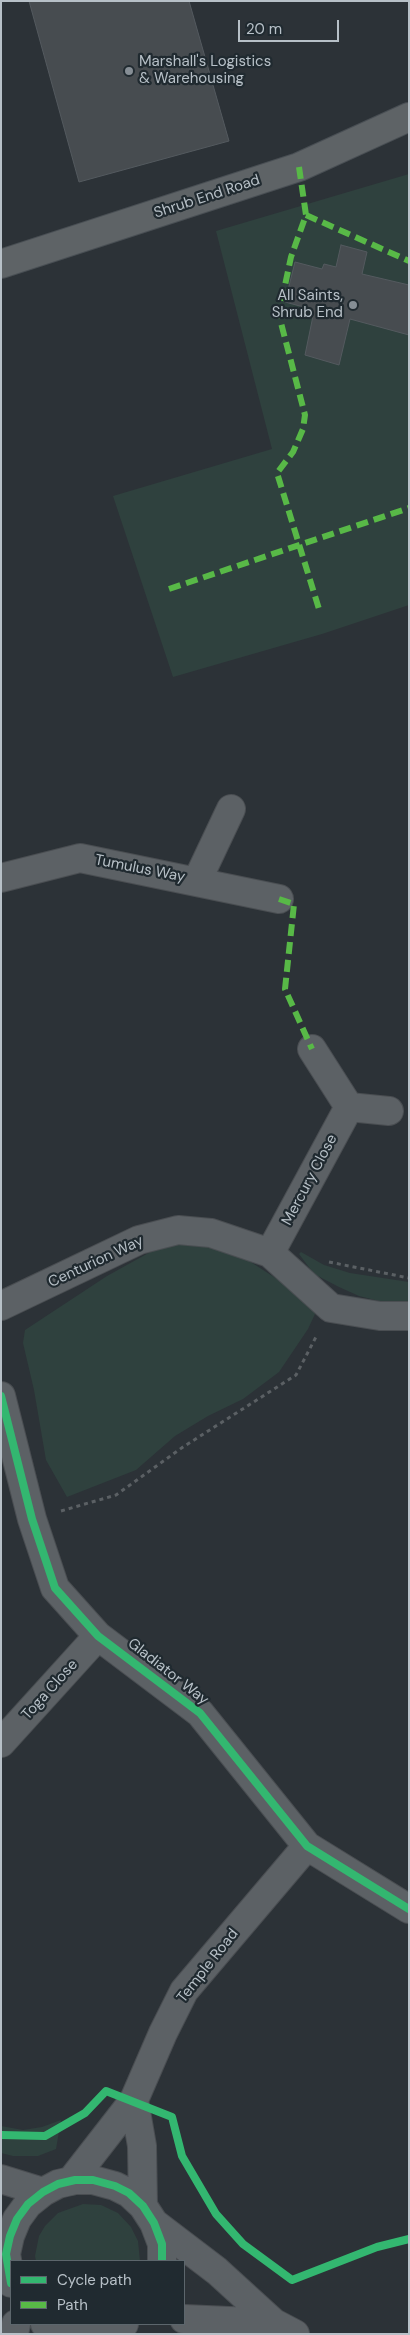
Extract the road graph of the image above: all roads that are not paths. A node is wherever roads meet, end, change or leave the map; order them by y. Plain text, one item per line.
1 (409, 117) edge
2 (1, 264) edge
3 (230, 809) dead end
4 (1, 878) edge
5 (197, 880) junction
6 (279, 899) dead end
7 (312, 1049) dead end
8 (349, 1107) junction
9 (389, 1111) dead end
10 (270, 1253) junction
11 (1, 1306) edge
12 (409, 1316) edge
13 (1, 1396) edge
14 (98, 1636) junction
15 (1, 1744) edge
16 (307, 1846) junction
17 (409, 1909) edge
18 (134, 2100) junction
19 (1, 2179) edge
20 (71, 2181) junction
21 (43, 2192) junction
22 (148, 2215) junction
23 (4, 2251) edge
24 (162, 2260) edge
25 (10, 2278) edge
26 (185, 2319) edge
27 (47, 2325) edge
28 (121, 2325) edge
29 (285, 2328) edge
30 (74, 2334) edge
31 (95, 2334) edge

1 - 2 main road, Shrub End Road
3 - 5 street
4 - 5 street, Tumulus Way
5 - 6 street, Tumulus Way
7 - 8 street
8 - 9 street
8 - 10 street, Mercury Close
10 - 11 street, Centurion Way
10 - 12 street, Centurion Way
13 - 14 street, Gladiator Way
14 - 15 street, Toga Close
14 - 16 street, Gladiator Way
16 - 17 street, Gladiator Way
16 - 18 street, Temple Road
18 - 20 street, Temple Road
18 - 22 street
19 - 21 street
20 - 21 street
20 - 22 street
21 - 23 street
22 - 24 street
22 - 29 street
23 - 25 street
26 - 29 street
27 - 30 street
28 - 31 street

